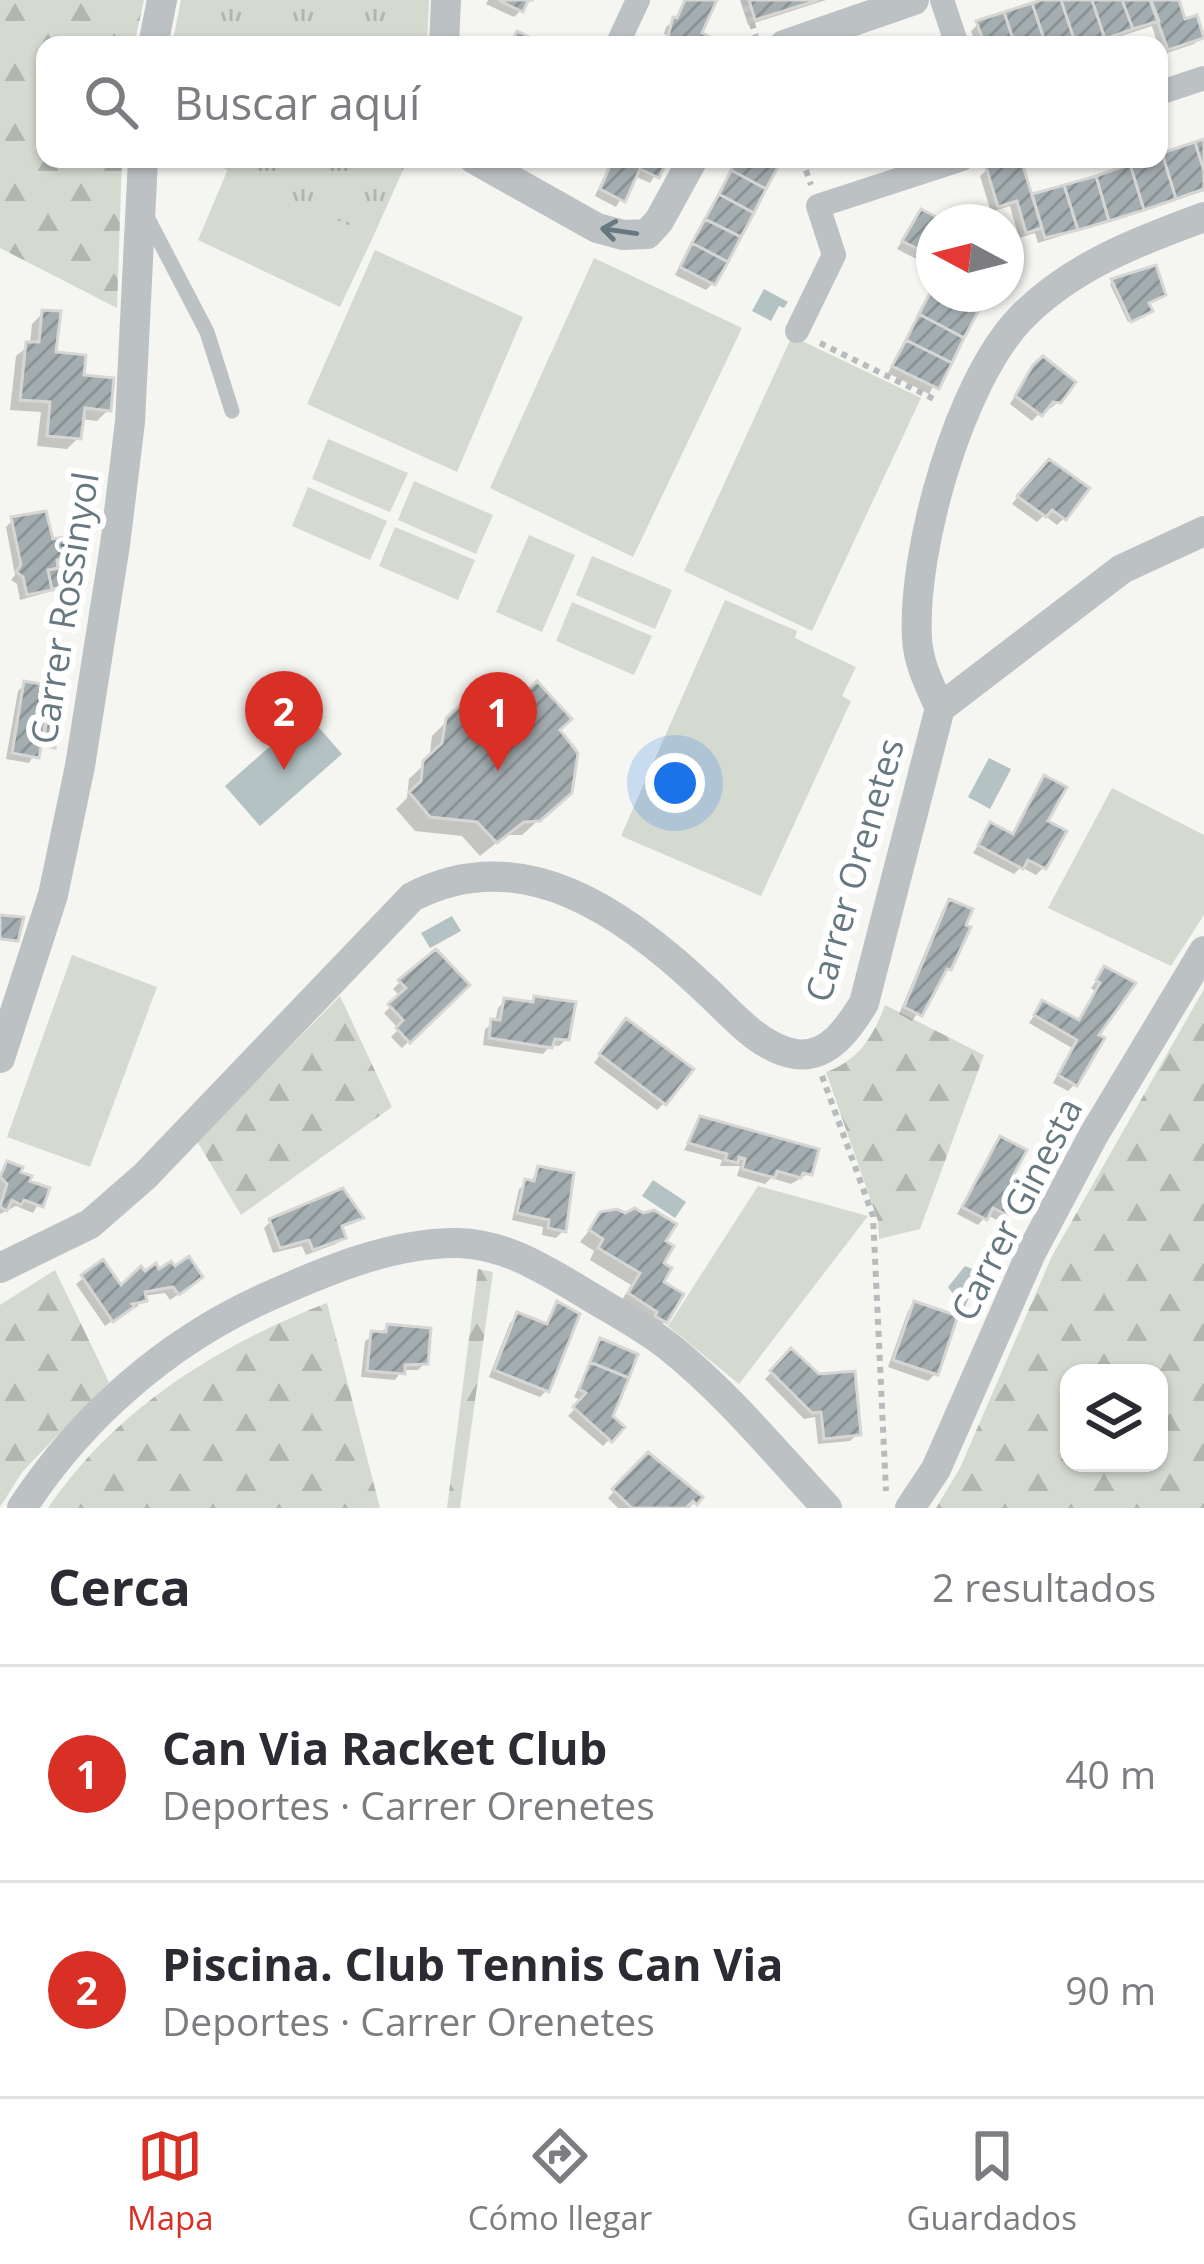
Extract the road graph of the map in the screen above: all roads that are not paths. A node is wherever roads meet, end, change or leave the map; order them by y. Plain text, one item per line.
1 (162, 0) edge
2 (446, 0) edge
3 (638, 0) edge
4 (914, 0) edge
5 (942, 0) edge
6 (155, 36) edge
7 (445, 36) edge
8 (621, 36) edge
9 (810, 36) edge
10 (954, 36) edge
11 (1204, 78) edge
12 (1168, 90) edge
13 (142, 168) edge
14 (490, 168) edge
15 (688, 168) edge
16 (934, 168) edge
17 (141, 208) junction
18 (1204, 217) edge
19 (797, 331) road end
20 (232, 411) dead end
21 (1204, 531) edge
22 (940, 708) junction
23 (1204, 951) edge
24 (0, 1058) edge
25 (0, 1268) edge
26 (22, 1508) edge
27 (827, 1508) edge
28 (910, 1508) edge

1 - 6 street
2 - 7 street
3 - 8 street
4 - 9 street
5 - 10 street
11 - 12 street
13 - 17 street, Carrer Rossinyol
15 -> 14 street
16 - 19 street
17 - 20 lane
17 - 24 street, Carrer Rossinyol
18 - 22 street
21 - 22 street, Carrer Orenetes
22 - 25 street, Carrer Orenetes
23 - 28 street, Carrer Ginesta
26 - 27 street

